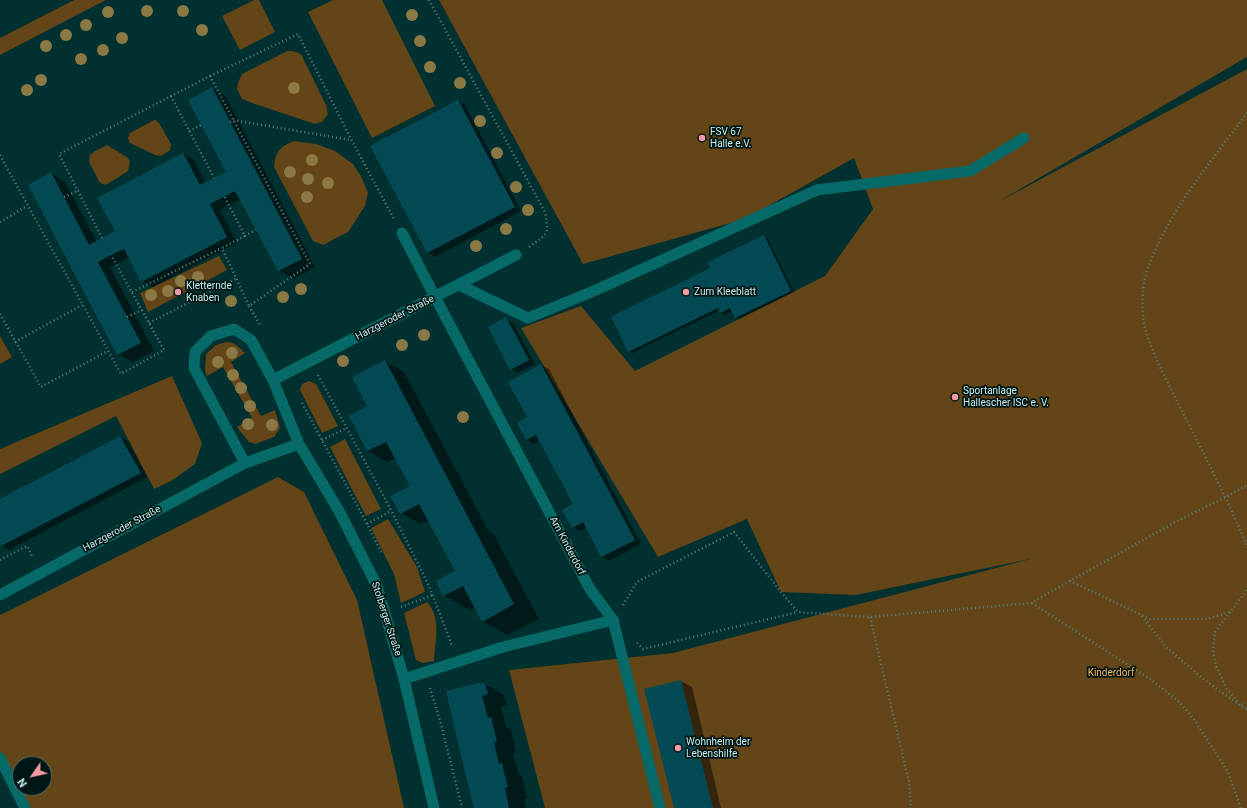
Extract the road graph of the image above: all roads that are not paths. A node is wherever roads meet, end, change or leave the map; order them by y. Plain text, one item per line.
1 (1024, 138) dead end
2 (402, 233) road end
3 (516, 255) road end
4 (459, 284) junction
5 (435, 297) junction
6 (273, 380) junction
7 (299, 444) junction
8 (245, 463) junction
9 (0, 595) edge
10 (613, 620) junction
11 (404, 679) junction
12 (0, 758) edge
13 (25, 808) edge
14 (434, 808) edge
15 (660, 808) edge

1 - 4 street
2 - 5 street, Am Kinderdorf
3 - 4 street, Harzgeroder Straße
4 - 5 street, Harzgeroder Straße
5 - 6 street, Harzgeroder Straße
5 - 10 street, Am Kinderdorf
6 - 7 street
6 - 8 street
7 - 8 street, Harzgeroder Straße
7 - 11 street, Stolberger Straße
8 - 9 street, Harzgeroder Straße
10 - 11 street
10 - 15 street, Am Kinderdorf
11 - 14 street, Stolberger Straße
12 - 13 street

